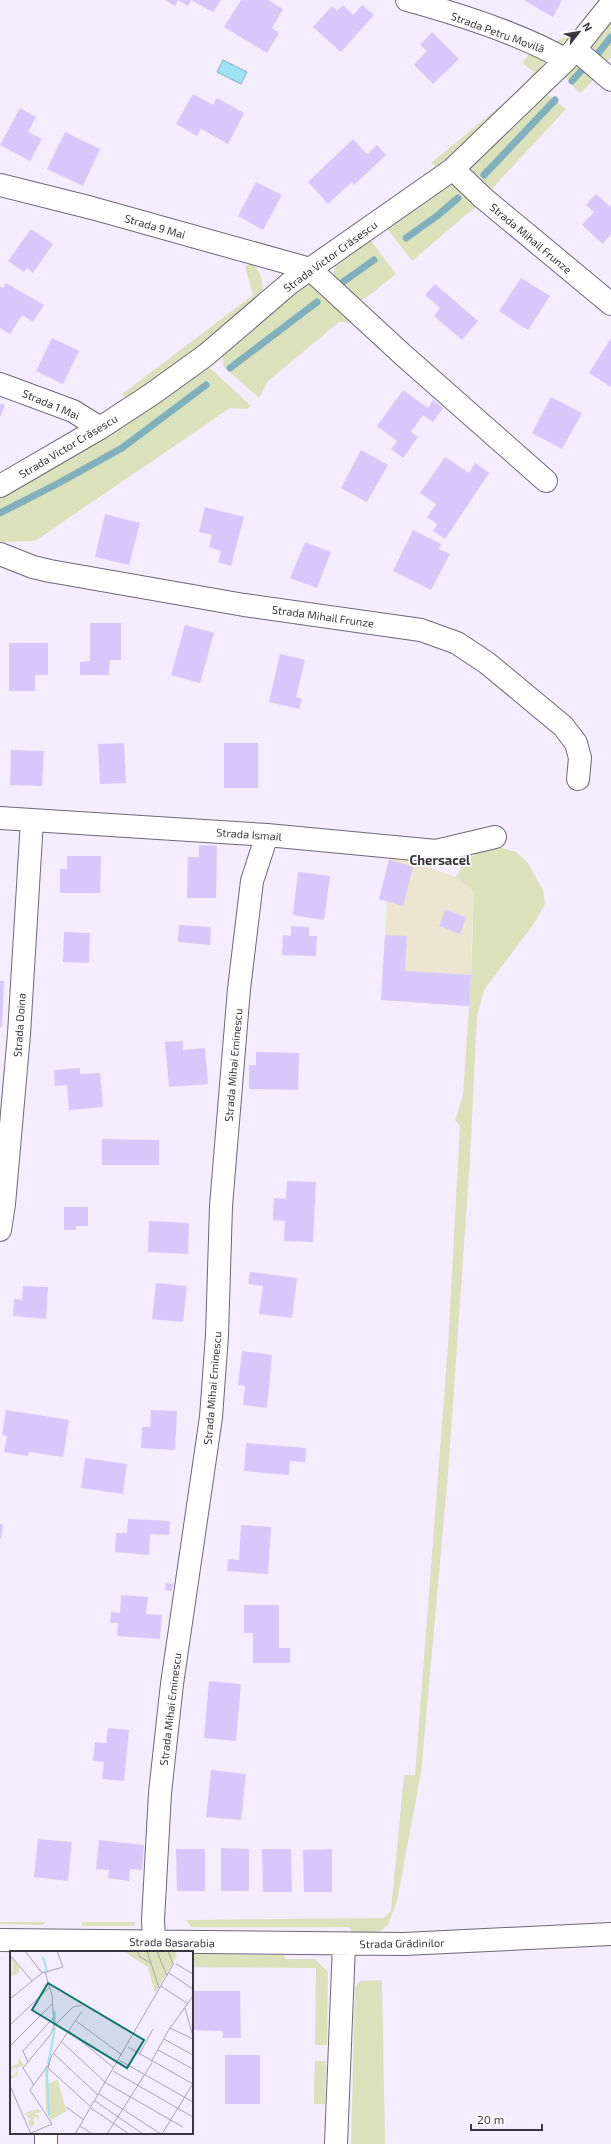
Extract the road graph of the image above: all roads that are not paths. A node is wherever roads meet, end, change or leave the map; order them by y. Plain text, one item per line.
1 (407, 0) edge
2 (611, 4) edge
3 (570, 54) junction
4 (611, 80) edge
5 (453, 169) junction
6 (0, 185) edge
7 (310, 269) junction
8 (611, 304) edge
9 (0, 384) edge
10 (100, 428) junction
11 (546, 481) dead end
12 (0, 486) edge
13 (0, 554) edge
14 (578, 779) dead end
15 (0, 818) edge
16 (32, 820) junction
17 (267, 835) junction
18 (496, 837) dead end
19 (0, 1230) edge
20 (611, 1934) edge
21 (0, 1940) edge
22 (154, 1941) junction
23 (344, 1944) junction
24 (43, 1946) edge
25 (336, 2144) edge

1 - 3 street, Strada Petru Movilă
2 - 3 street, Strada Victor Crăsescu
3 - 4 street
3 - 5 street, Strada Victor Crăsescu
5 - 7 street, Strada Victor Crăsescu
5 - 8 street, Strada Mihail Frunze
6 - 7 street, Strada 9 Mai
7 - 10 street, Strada Victor Crăsescu
7 - 11 street
9 - 10 street, Strada 1 Mai
10 - 12 street, Strada Victor Crăsescu
13 - 14 street, Strada Mihail Frunze
15 - 16 street, Strada Ismail
16 - 17 street, Strada Ismail
16 - 19 street, Strada Doina
17 - 18 street, Strada Ismail
17 - 22 street, Strada Mihai Eminescu
20 - 23 street, Strada Grădinilor
21 - 24 street, Strada Basarabia
22 - 23 street, Strada Basarabia
22 - 24 street, Strada Basarabia
23 - 25 street, Strada Grădinilor

